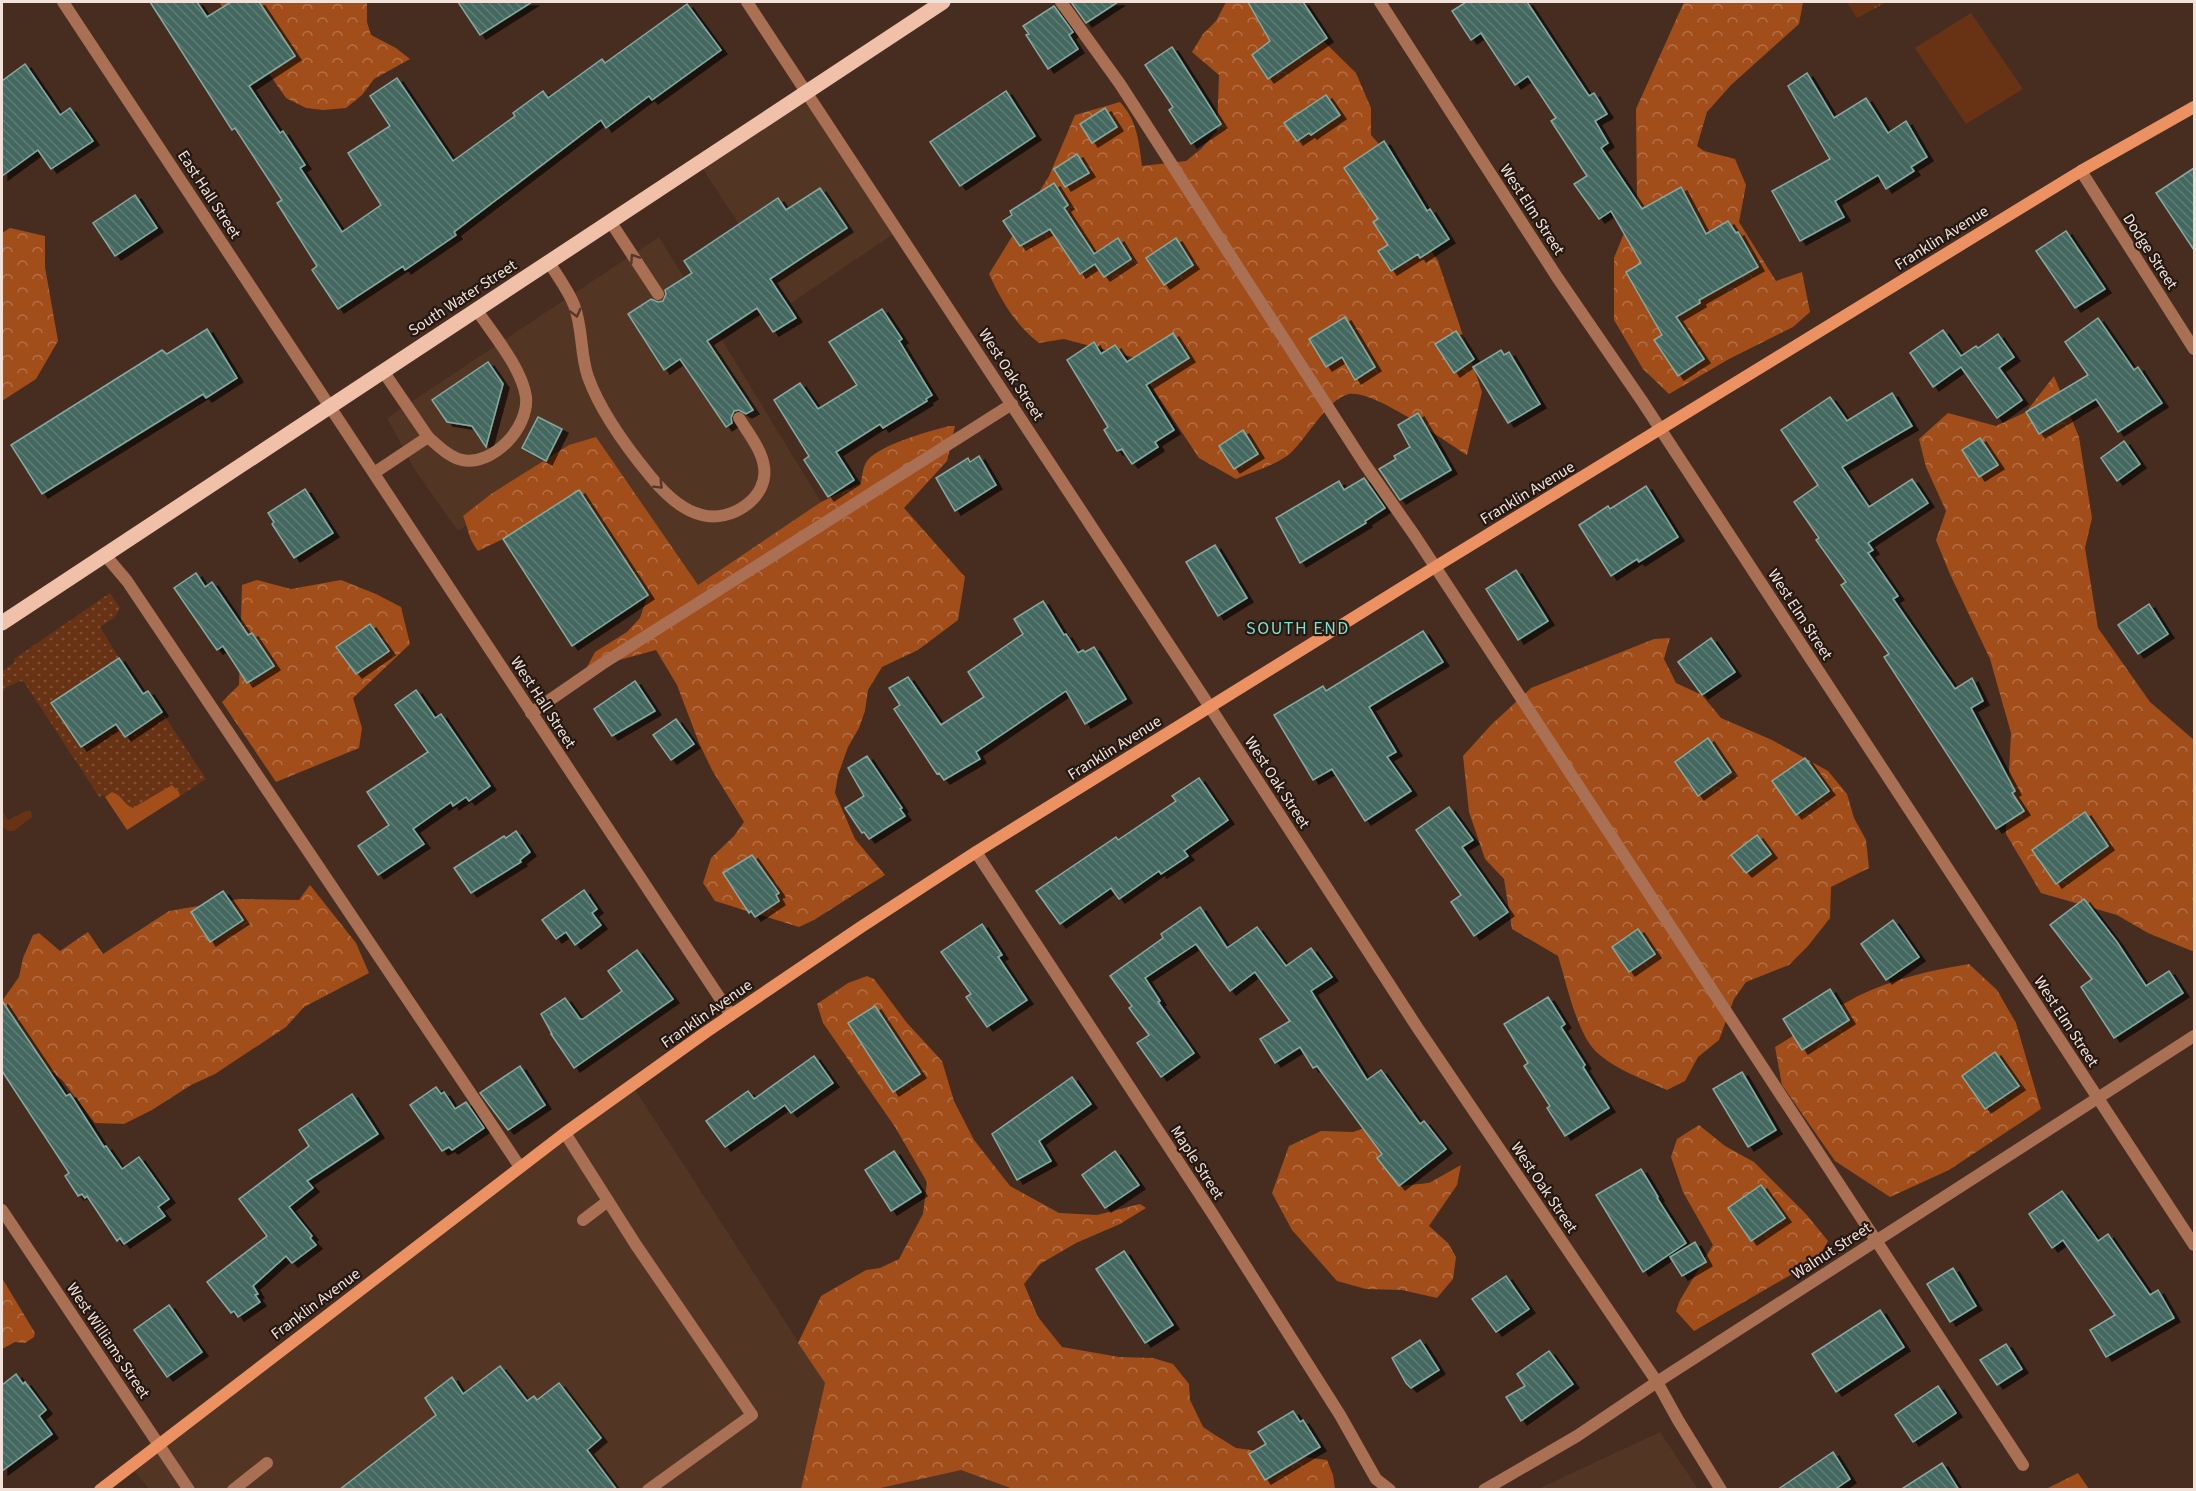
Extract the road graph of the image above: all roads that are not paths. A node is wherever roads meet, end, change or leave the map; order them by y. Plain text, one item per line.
1 (63, 2) edge
2 (747, 2) edge
3 (943, 2) edge
4 (1061, 2) edge
5 (1380, 2) edge
6 (807, 91) junction
7 (2194, 107) edge
8 (2081, 171) junction
9 (610, 221) junction
10 (549, 262) junction
11 (658, 294) dead end
12 (476, 309) junction
13 (2194, 349) edge
14 (383, 371) junction
15 (1012, 404) junction
16 (330, 406) junction
17 (740, 418) dead end
18 (1661, 430) junction
19 (428, 437) junction
20 (374, 473) junction
21 (105, 555) junction
22 (1435, 567) junction
23 (2, 623) edge
24 (1210, 707) junction
25 (531, 712) junction
26 (976, 852) junction
27 (731, 1015) junction
28 (2194, 1036) edge
29 (2098, 1098) junction
30 (565, 1133) junction
31 (520, 1167) junction
32 (608, 1201) junction
33 (2, 1210) edge
34 (583, 1220) dead end
35 (1875, 1241) junction
36 (2194, 1245) edge
37 (1657, 1382) junction
38 (159, 1444) junction
39 (267, 1463) dead end
40 (2023, 1465) dead end
41 (100, 1490) edge
42 (189, 1490) edge
43 (233, 1490) edge
44 (648, 1490) edge
45 (1390, 1490) edge
46 (1484, 1490) edge
47 (1721, 1490) edge

1 - 16 street, East Hall Street
2 - 6 street, West Oak Street
3 - 6 main road, South Water Street
4 - 22 street
5 - 18 street, West Elm Street
6 - 9 main road, South Water Street
6 - 15 street, West Oak Street
7 - 8 street, Franklin Avenue
8 - 13 street, Dodge Street
8 - 18 street, Franklin Avenue
9 - 10 main road, South Water Street
11 -> 9 street
10 - 12 main road, South Water Street
10 -> 17 street
12 - 14 main road, South Water Street
12 - 19 street
14 - 16 main road, South Water Street
14 - 19 street
15 - 24 street, West Oak Street
15 - 25 street
16 - 20 street, West Hall Street
16 - 21 main road, South Water Street
18 - 22 street, Franklin Avenue
18 - 29 street, West Elm Street
19 - 20 street
20 - 25 street, West Hall Street
21 - 23 main road, South Water Street
21 - 31 street
22 - 24 street, Franklin Avenue
22 - 35 street
24 - 26 street, Franklin Avenue
24 - 37 street, West Oak Street
25 - 27 street, West Hall Street
26 - 27 street, Franklin Avenue
26 - 45 street, Maple Street
27 - 30 street, Franklin Avenue
28 - 29 street, Walnut Street
29 - 35 street, Walnut Street
29 - 36 street, West Elm Street
30 - 31 street, Franklin Avenue
30 - 32 street
31 - 38 street, Franklin Avenue
32 - 34 street
32 - 44 street
33 - 38 street, West Williams Street
35 - 37 street, Walnut Street
35 - 40 street
37 - 46 street, Walnut Street
37 - 47 street, West Oak Street
38 - 41 street, Franklin Avenue
38 - 42 street, West Williams Street
39 - 43 street

